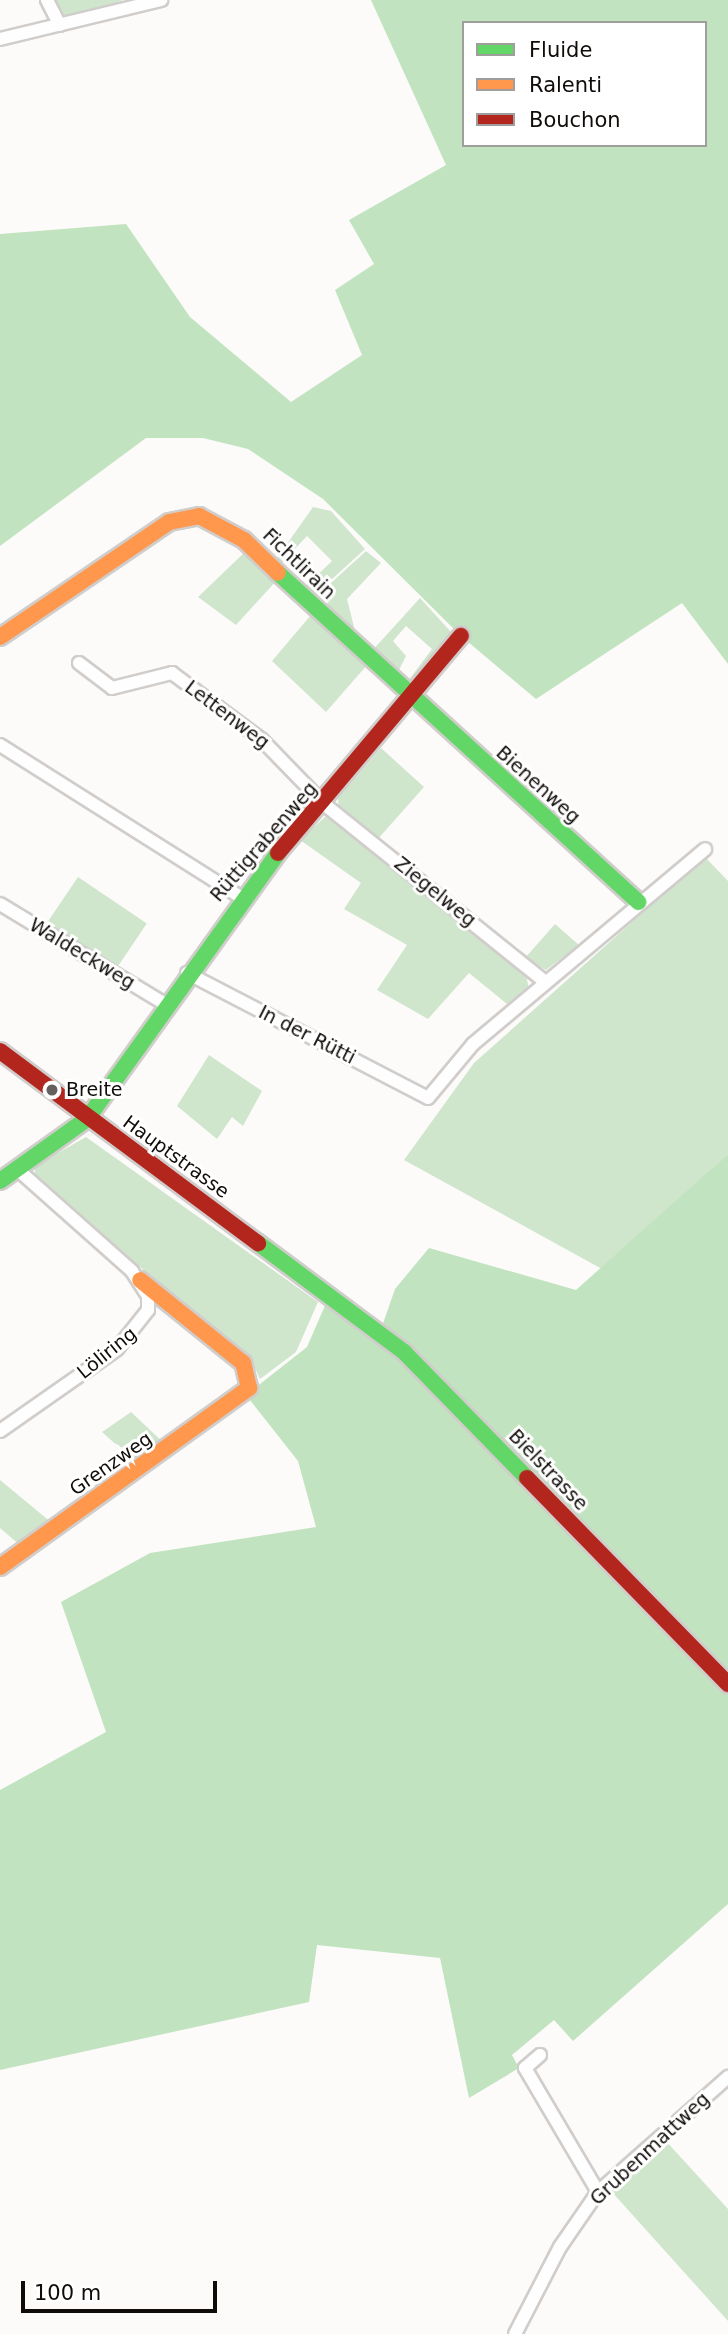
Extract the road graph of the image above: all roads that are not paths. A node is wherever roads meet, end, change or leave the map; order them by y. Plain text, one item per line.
1 (47, 0) edge
2 (161, 0) edge
3 (60, 25) junction
4 (0, 39) edge
5 (461, 636) dead end
6 (0, 637) edge
7 (79, 663) dead end
8 (410, 699) junction
9 (0, 745) edge
10 (324, 804) junction
11 (705, 849) dead end
12 (240, 897) junction
13 (638, 902) junction
14 (0, 904) edge
15 (187, 973) junction
16 (545, 982) junction
17 (165, 1004) junction
18 (0, 1051) edge
19 (88, 1119) junction
20 (17, 1170) junction
21 (0, 1181) edge
22 (140, 1280) junction
23 (330, 1294) joint
24 (0, 1431) edge
25 (0, 1567) edge
26 (728, 1684) edge
27 (540, 2055) dead end
28 (728, 2077) edge
29 (598, 2192) junction
30 (515, 2334) edge

1 - 3 street
2 - 3 street
3 - 4 street
5 - 8 street, Rüttigrabenweg
6 - 8 street, Fichtlirain
7 - 10 street, Lettenweg
8 - 10 street, Rüttigrabenweg
8 - 13 street, Bienenweg
9 - 12 street
10 - 12 street, Rüttigrabenweg
10 - 16 street, Ziegelweg
11 - 13 street
12 - 15 street, Rüttigrabenweg
13 - 16 street
14 - 17 street, Waldeckweg
15 - 16 street, In der Rütti
15 - 17 street, Rüttigrabenweg
17 - 19 street, Rüttigrabenweg
18 - 19 street, Hauptstrasse
19 - 20 street
19 - 23 street, Hauptstrasse
20 - 21 street
20 - 22 street
22 - 24 street, Löliring
22 - 25 street, Grenzweg
23 - 26 street, Bielstrasse
27 - 29 street
28 - 29 street, Grubenmattweg
29 - 30 street, Grubenmattweg

